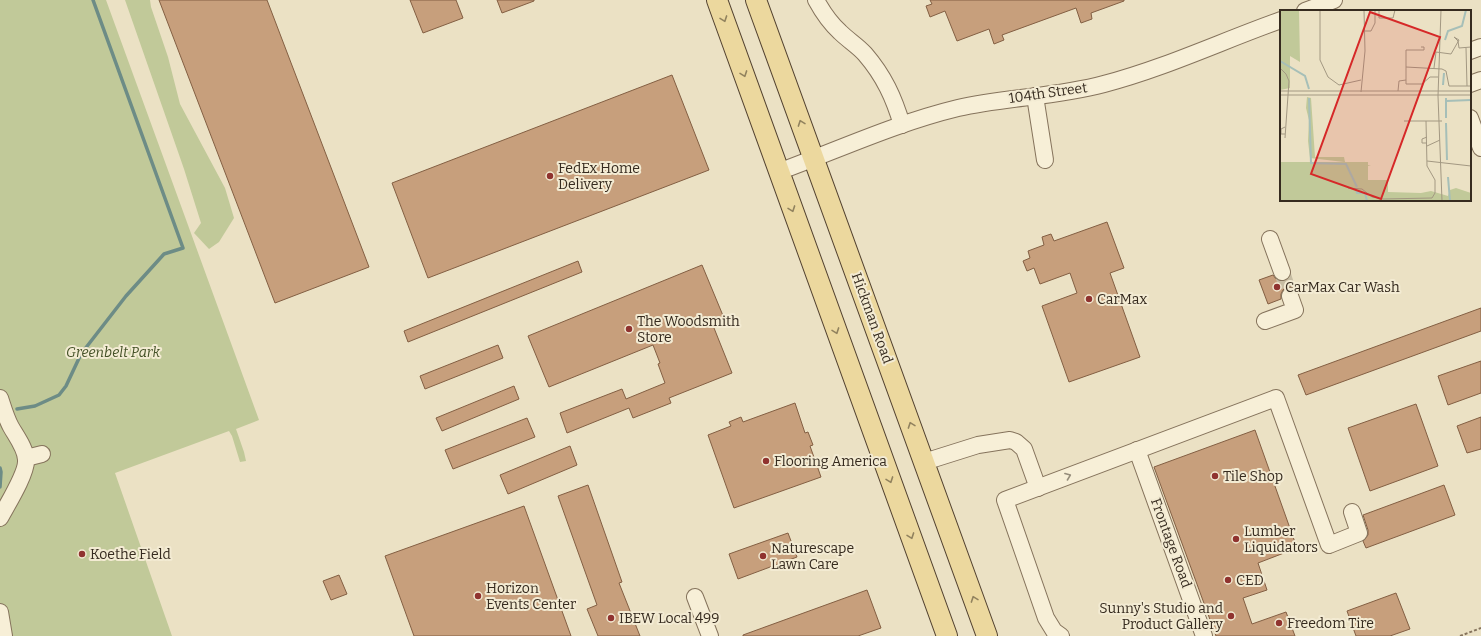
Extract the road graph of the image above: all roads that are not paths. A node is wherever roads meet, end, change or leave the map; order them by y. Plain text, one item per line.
1 (717, 0) edge
2 (756, 0) edge
3 (816, 0) edge
4 (1334, 0) edge
5 (1309, 10) edge
6 (1280, 20) edge
7 (1481, 47) edge
8 (1471, 52) edge
9 (1481, 80) edge
10 (1471, 84) edge
11 (1036, 96) junction
12 (1471, 121) edge
13 (902, 125) junction
14 (1481, 148) edge
15 (814, 159) junction
16 (1045, 160) dead end
17 (778, 172) junction
18 (1270, 239) dead end
19 (1282, 272) tunnel mouth
20 (1290, 296) tunnel mouth
21 (1265, 321) dead end
22 (0, 398) edge
23 (1137, 450) junction
24 (42, 454) dead end
25 (26, 458) junction
26 (924, 462) junction
27 (1038, 488) junction
28 (1352, 512) dead end
29 (0, 518) edge
30 (695, 597) dead end
31 (0, 612) edge
32 (4, 636) edge
33 (710, 636) edge
34 (947, 636) edge
35 (987, 636) edge
36 (1060, 636) edge
37 (1204, 636) edge

1 -> 17 main road
15 -> 2 main road, Hickman Road
3 - 13 street
4 - 5 street
6 - 11 street, 104th Street
7 - 8 street
9 - 10 street
11 - 13 street, 104th Street
11 - 16 street
12 - 14 street
13 - 15 street, 104th Street
15 - 17 street, 104th Street
26 -> 15 main road, Hickman Road
17 -> 34 main road
18 - 19 street
20 - 21 street
22 - 25 street
27 -> 23 street
23 - 28 street
23 - 37 street, Frontage Road
24 - 25 street
25 - 29 street
26 - 27 street
35 -> 26 main road, Hickman Road
27 - 36 street
30 - 33 street
31 - 32 street

